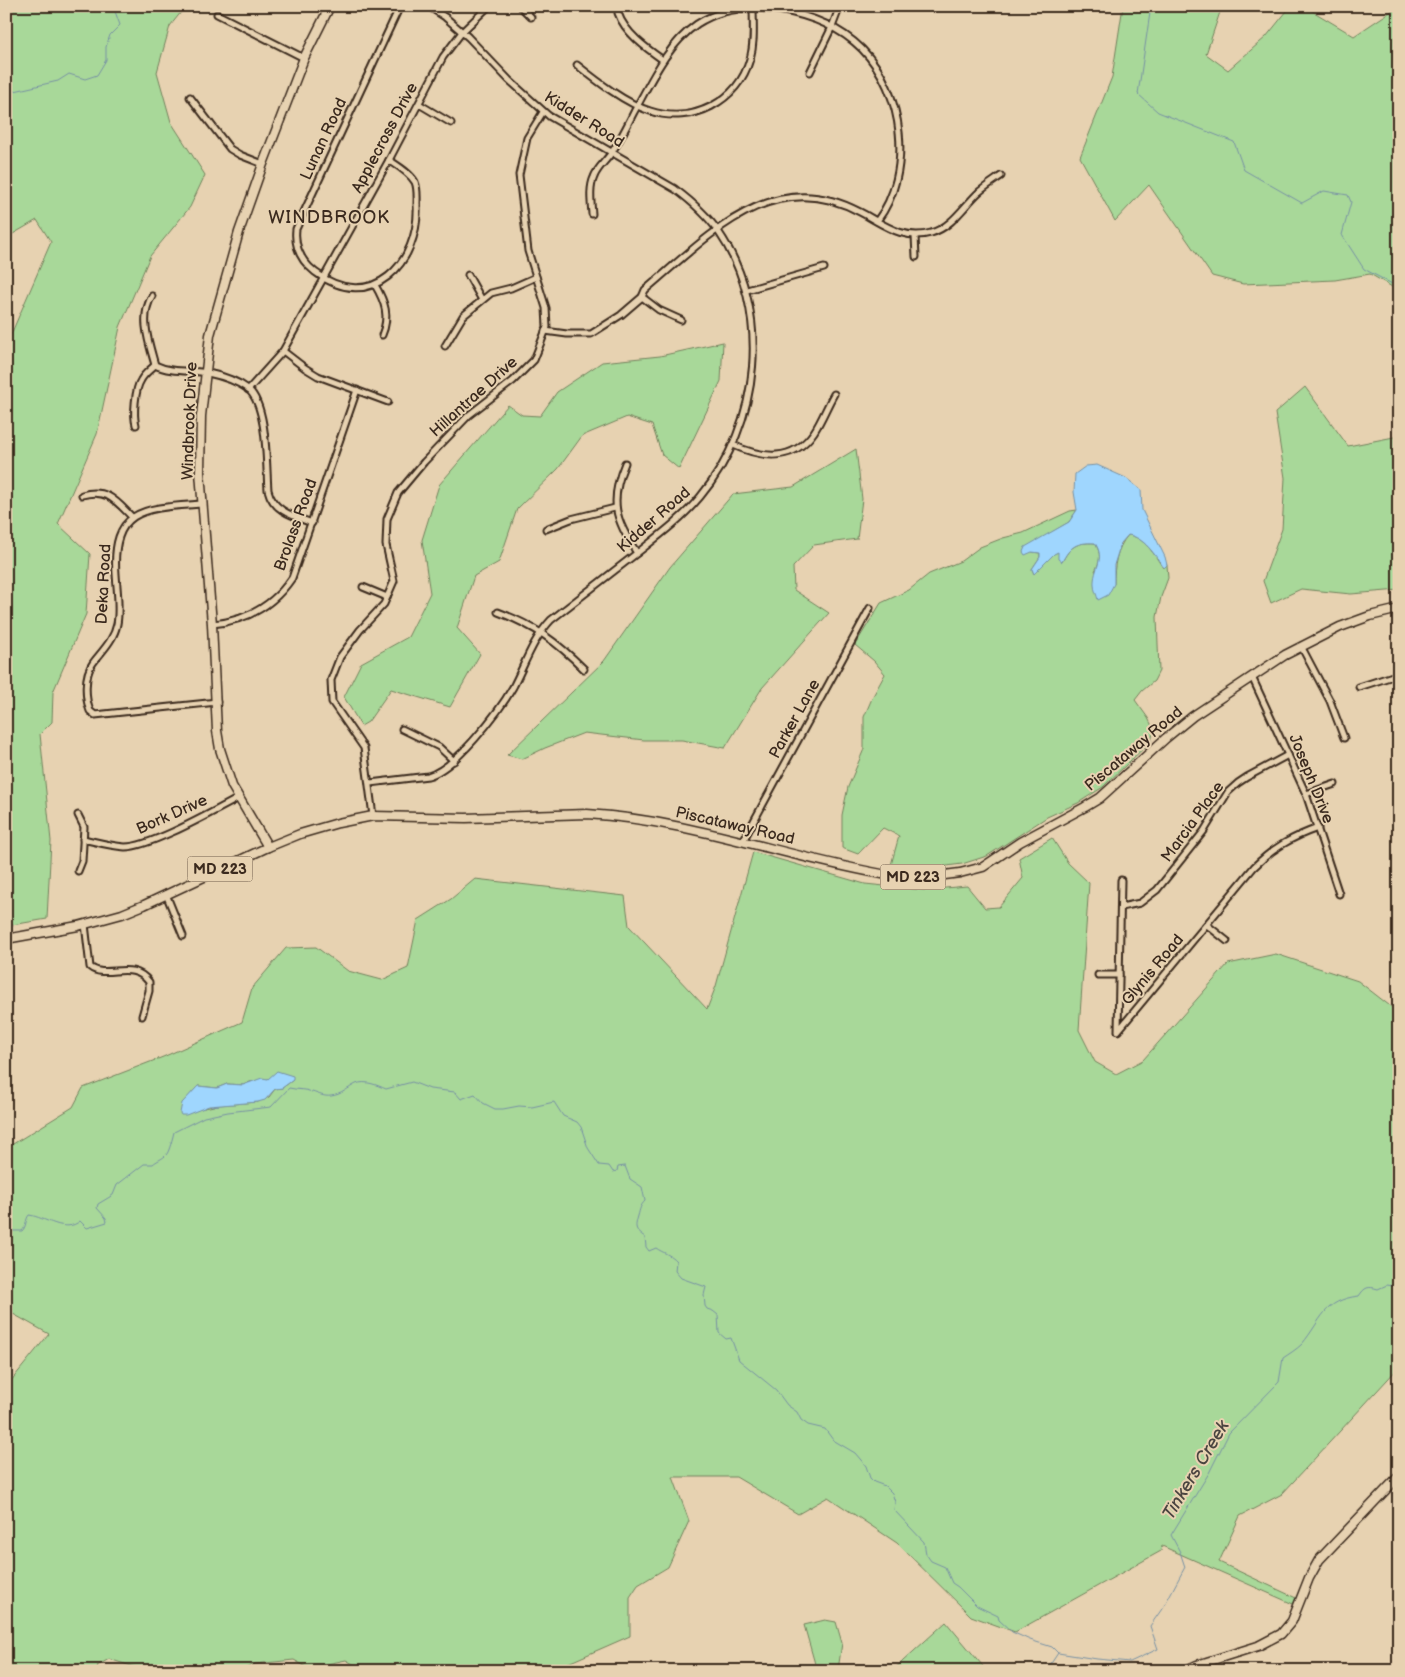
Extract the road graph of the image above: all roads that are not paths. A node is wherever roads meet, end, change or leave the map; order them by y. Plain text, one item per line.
1 (330, 6) edge
2 (400, 6) edge
3 (428, 6) edge
4 (489, 6) edge
5 (520, 6) edge
6 (840, 6) edge
7 (753, 7) edge
8 (618, 13) dead end
9 (217, 14) dead end
10 (531, 17) dead end
11 (832, 27) junction
12 (462, 32) junction
13 (304, 58) junction
14 (663, 60) junction
15 (576, 64) dead end
16 (810, 72) dead end
17 (190, 97) dead end
18 (419, 104) junction
19 (637, 106) junction
20 (543, 112) junction
21 (451, 122) dead end
22 (612, 152) junction
23 (389, 160) junction
24 (263, 164) junction
25 (1001, 176) dead end
26 (592, 214) dead end
27 (876, 221) junction
28 (717, 230) junction
29 (915, 236) junction
30 (916, 258) dead end
31 (824, 268) dead end
32 (468, 275) dead end
33 (536, 277) junction
34 (324, 278) junction
35 (375, 285) junction
36 (747, 290) junction
37 (152, 296) dead end
38 (642, 297) junction
39 (482, 300) junction
40 (681, 320) dead end
41 (545, 331) junction
42 (382, 335) dead end
43 (445, 346) dead end
44 (283, 351) junction
45 (155, 365) junction
46 (205, 373) junction
47 (248, 390) junction
48 (356, 390) junction
49 (834, 394) dead end
50 (388, 402) dead end
51 (136, 425) dead end
52 (733, 445) junction
53 (625, 463) dead end
54 (82, 495) dead end
55 (202, 504) junction
56 (615, 508) junction
57 (132, 517) junction
58 (312, 523) junction
59 (546, 529) dead end
60 (637, 553) junction
61 (363, 587) dead end
62 (387, 598) junction
63 (870, 608) dead end
64 (1399, 609) edge
65 (498, 612) dead end
66 (212, 624) junction
67 (541, 632) junction
68 (1301, 646) junction
69 (584, 669) dead end
70 (1399, 674) edge
71 (1252, 677) junction
72 (1359, 688) dead end
73 (216, 702) junction
74 (402, 729) dead end
75 (1344, 738) dead end
76 (1288, 755) junction
77 (454, 761) junction
78 (370, 783) junction
79 (1335, 784) dead end
80 (1306, 794) junction
81 (239, 798) junction
82 (78, 815) dead end
83 (373, 816) junction
84 (1318, 828) junction
85 (83, 839) junction
86 (743, 841) junction
87 (268, 847) junction
88 (78, 871) dead end
89 (1120, 880) dead end
90 (166, 894) junction
91 (1339, 894) dead end
92 (1121, 907) junction
93 (85, 924) junction
94 (1207, 925) junction
95 (183, 936) dead end
96 (6, 939) edge
97 (1227, 941) dead end
98 (1119, 974) junction
99 (1098, 975) dead end
100 (142, 1016) dead end
101 (1399, 1476) edge
102 (1184, 1671) edge

1 - 13 main road, Windbrook Drive
2 - 34 street, Lunan Road
3 - 12 street, Kidder Road
4 - 12 street, Applecross Drive
5 - 10 street
6 - 11 street
7 - 11 street
7 - 14 street
7 - 19 street
8 - 14 street
9 - 13 street
11 - 16 street
11 - 27 street
12 - 18 street, Applecross Drive
12 - 20 street, Kidder Road
13 - 24 main road, Windbrook Drive
14 - 19 street
15 - 19 street
17 - 24 street
18 - 21 street
18 - 23 street, Applecross Drive
19 - 22 street
20 - 22 street, Kidder Road
20 - 33 street, Hillantrae Drive
22 - 26 street
22 - 28 street, Kidder Road
23 - 34 street, Applecross Drive
23 - 35 street
24 - 46 main road, Windbrook Drive
25 - 29 street
27 - 28 street
27 - 29 street
28 - 36 street, Kidder Road
28 - 38 street
29 - 30 street
31 - 36 street
32 - 39 street
33 - 39 street
33 - 41 street, Hillantrae Drive
34 - 35 street
34 - 44 street, Applecross Drive
35 - 42 street
36 - 52 street, Kidder Road
37 - 45 street
38 - 40 street
38 - 41 street
39 - 43 street
41 - 62 street, Hillantrae Drive
44 - 47 street, Applecross Drive
44 - 48 street
45 - 46 street
45 - 51 street
46 - 47 street
46 - 55 main road, Windbrook Drive
47 - 58 street
48 - 50 street
48 - 58 street, Brolass Road
49 - 52 street
52 - 60 street, Kidder Road
53 - 56 street
54 - 57 street
55 - 57 street
55 - 66 main road, Windbrook Drive
56 - 59 street
56 - 60 street
57 - 73 street, Deka Road
58 - 66 street, Brolass Road
60 - 67 street, Kidder Road
61 - 62 street
62 - 78 street, Hillantrae Drive
63 - 86 street, Parker Lane
64 - 68 main road, Piscataway Road / MD 223
65 - 67 street
66 - 73 main road, Windbrook Drive
67 - 69 street
67 - 77 street, Kidder Road
68 - 71 main road, Piscataway Road / MD 223
68 - 75 street
70 - 72 street
71 - 76 street, Joseph Drive
71 - 86 main road, Piscataway Road / MD 223
73 - 81 main road, Windbrook Drive
74 - 77 street
76 - 80 street, Joseph Drive
76 - 92 street, Marcia Place
77 - 78 street, Kidder Road
78 - 83 street, Hillantrae Drive
79 - 80 street
80 - 84 street, Joseph Drive
81 - 85 street, Bork Drive
81 - 87 main road, Windbrook Drive
82 - 85 street
83 - 86 main road, Piscataway Road / MD 223
83 - 87 main road, Piscataway Road / MD 223
84 - 91 street, Joseph Drive
84 - 94 street, Glynis Road
85 - 88 street
87 - 90 main road, Piscataway Road / MD 223
89 - 92 street, Glynis Road
90 - 93 main road, Piscataway Road / MD 223
90 - 95 street
92 - 98 street, Glynis Road
93 - 96 main road, Piscataway Road / MD 223
93 - 100 street
94 - 97 street
94 - 98 street, Glynis Road
98 - 99 street
101 - 102 main road

